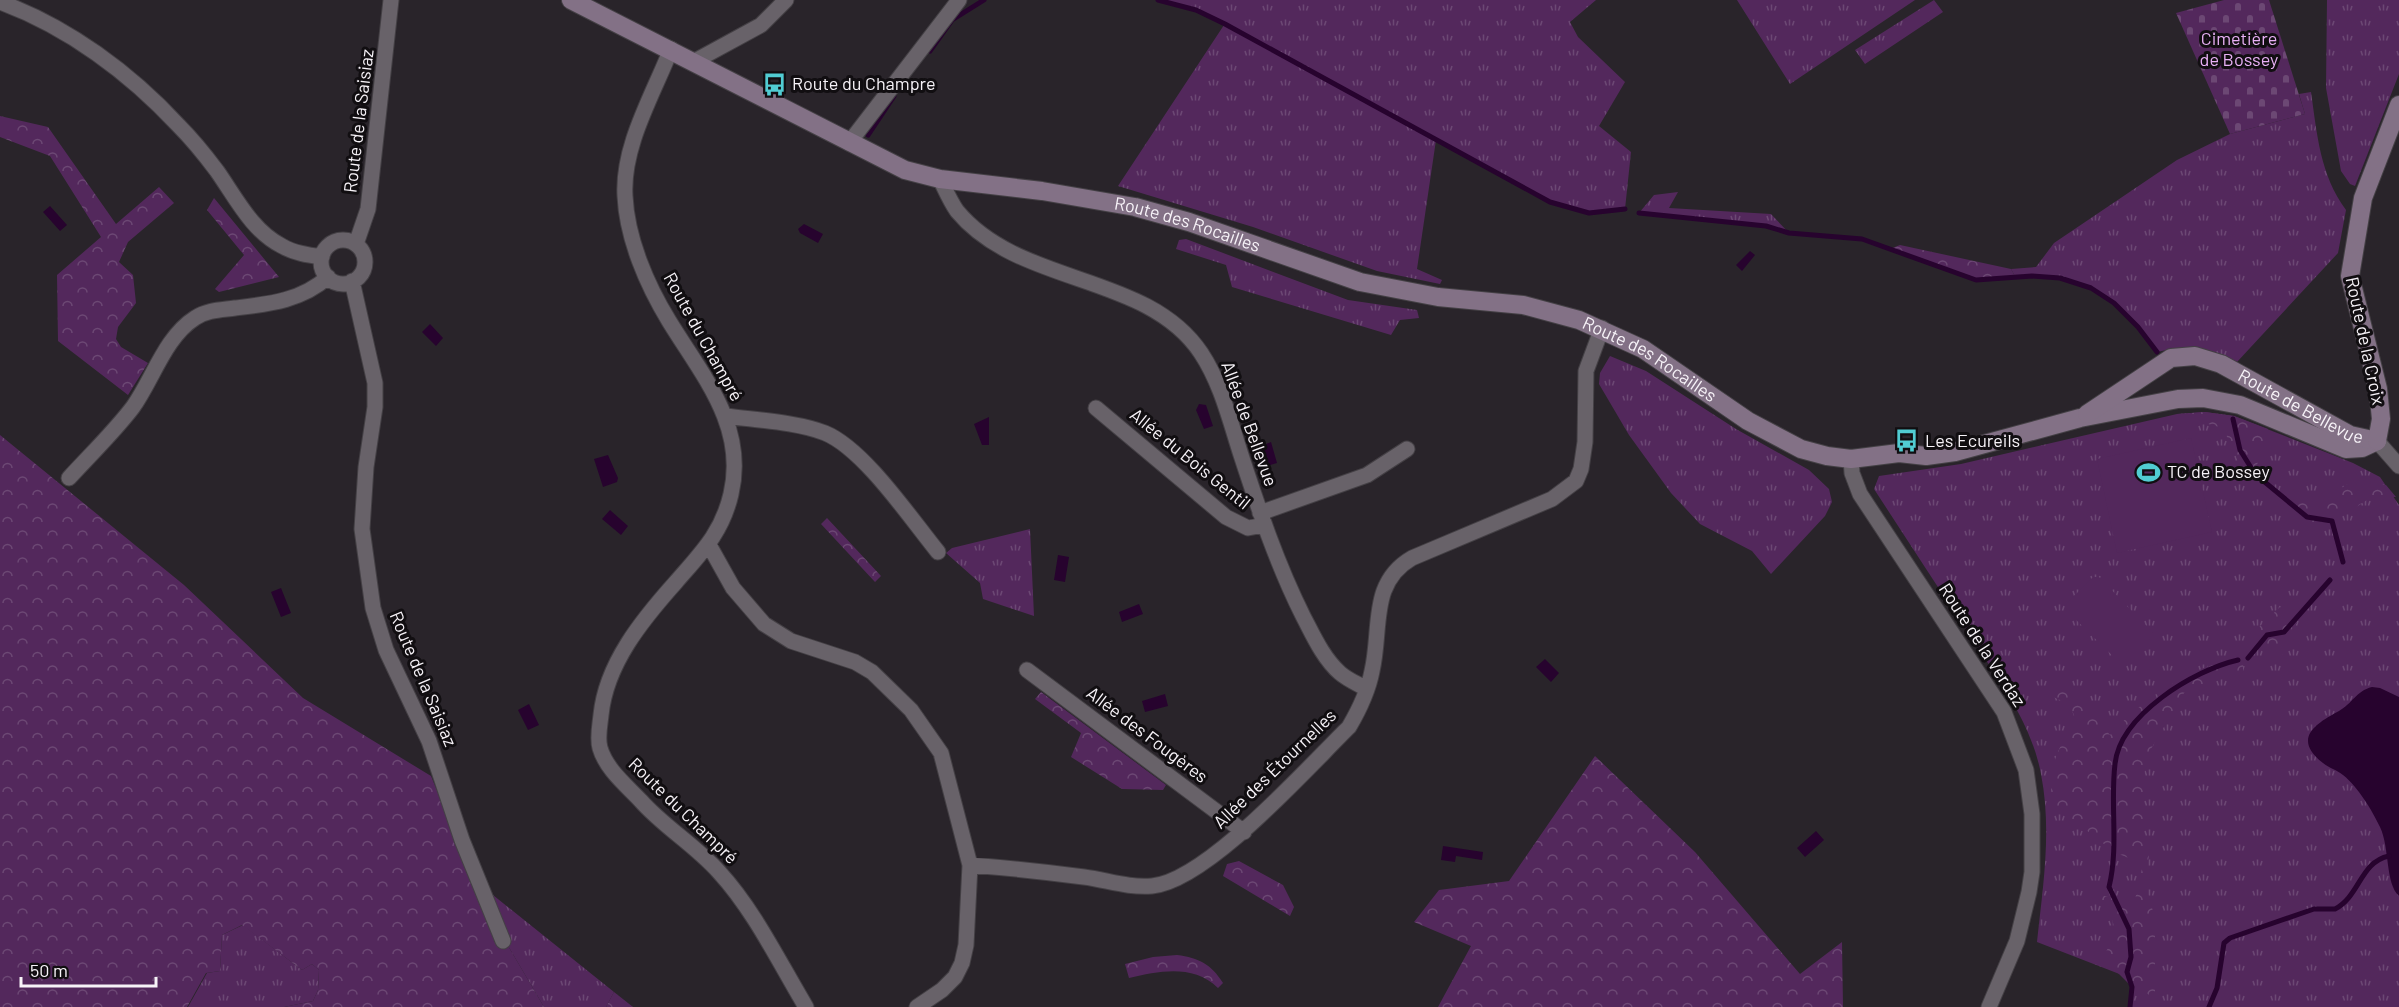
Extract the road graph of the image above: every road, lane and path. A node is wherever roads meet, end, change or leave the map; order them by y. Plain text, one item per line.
1 (391, 0) edge
2 (571, 0) edge
3 (786, 0) edge
4 (959, 0) edge
5 (0, 2) edge
6 (671, 49) junction
7 (695, 61) junction
8 (2399, 105) edge
9 (849, 143) junction
10 (940, 179) junction
11 (356, 244) junction
12 (322, 257) junction
13 (328, 277) junction
14 (352, 281) junction
15 (1602, 328) junction
16 (1096, 408) dead end
17 (726, 416) junction
18 (2080, 418) junction
19 (2377, 441) junction
20 (1407, 449) dead end
21 (1801, 449) joint
22 (1851, 459) junction
23 (2399, 466) edge
24 (69, 478) dead end
25 (1262, 519) junction
26 (709, 545) junction
27 (938, 552) dead end
28 (1027, 670) dead end
29 (1368, 689) junction
30 (1244, 832) junction
31 (970, 865) junction
32 (503, 940) dead end
33 (806, 1007) edge
34 (917, 1007) edge
35 (1989, 1007) edge

1 - 11 street, Route de la Saisiaz
2 - 6 street, Route des Rocailles
3 - 7 street
4 - 9 street
5 - 12 street
6 - 7 street, Route des Rocailles
6 - 17 street, Route du Champré
7 - 9 street, Route des Rocailles
8 - 19 street, Route de la Croix
9 - 10 street, Route des Rocailles
10 - 15 street, Route des Rocailles
10 - 25 street, Allée de Bellevue
11 - 12 street
11 - 14 street
12 - 13 street
13 - 14 street
13 - 24 street
14 - 32 street, Route de la Saisiaz
15 - 21 street, Route des Rocailles
15 - 29 street, Allée des Étournelles
16 - 25 street, Allée du Bois Gentil
17 - 26 street, Route du Champré
17 - 27 street
18 - 19 street, Route de Bellevue
18 - 19 street, Route de Bellevue
18 - 22 street, Route de Bellevue
19 - 23 street
20 - 25 street
21 - 22 street, Route de Bellevue
22 - 35 street, Route de la Verdaz
25 - 29 street, Allée de Bellevue
26 - 31 street
26 - 33 street, Route du Champré
28 - 30 street, Allée des Fougères
29 - 30 street, Allée des Étournelles
30 - 31 street, Allée des Étournelles
31 - 34 street

